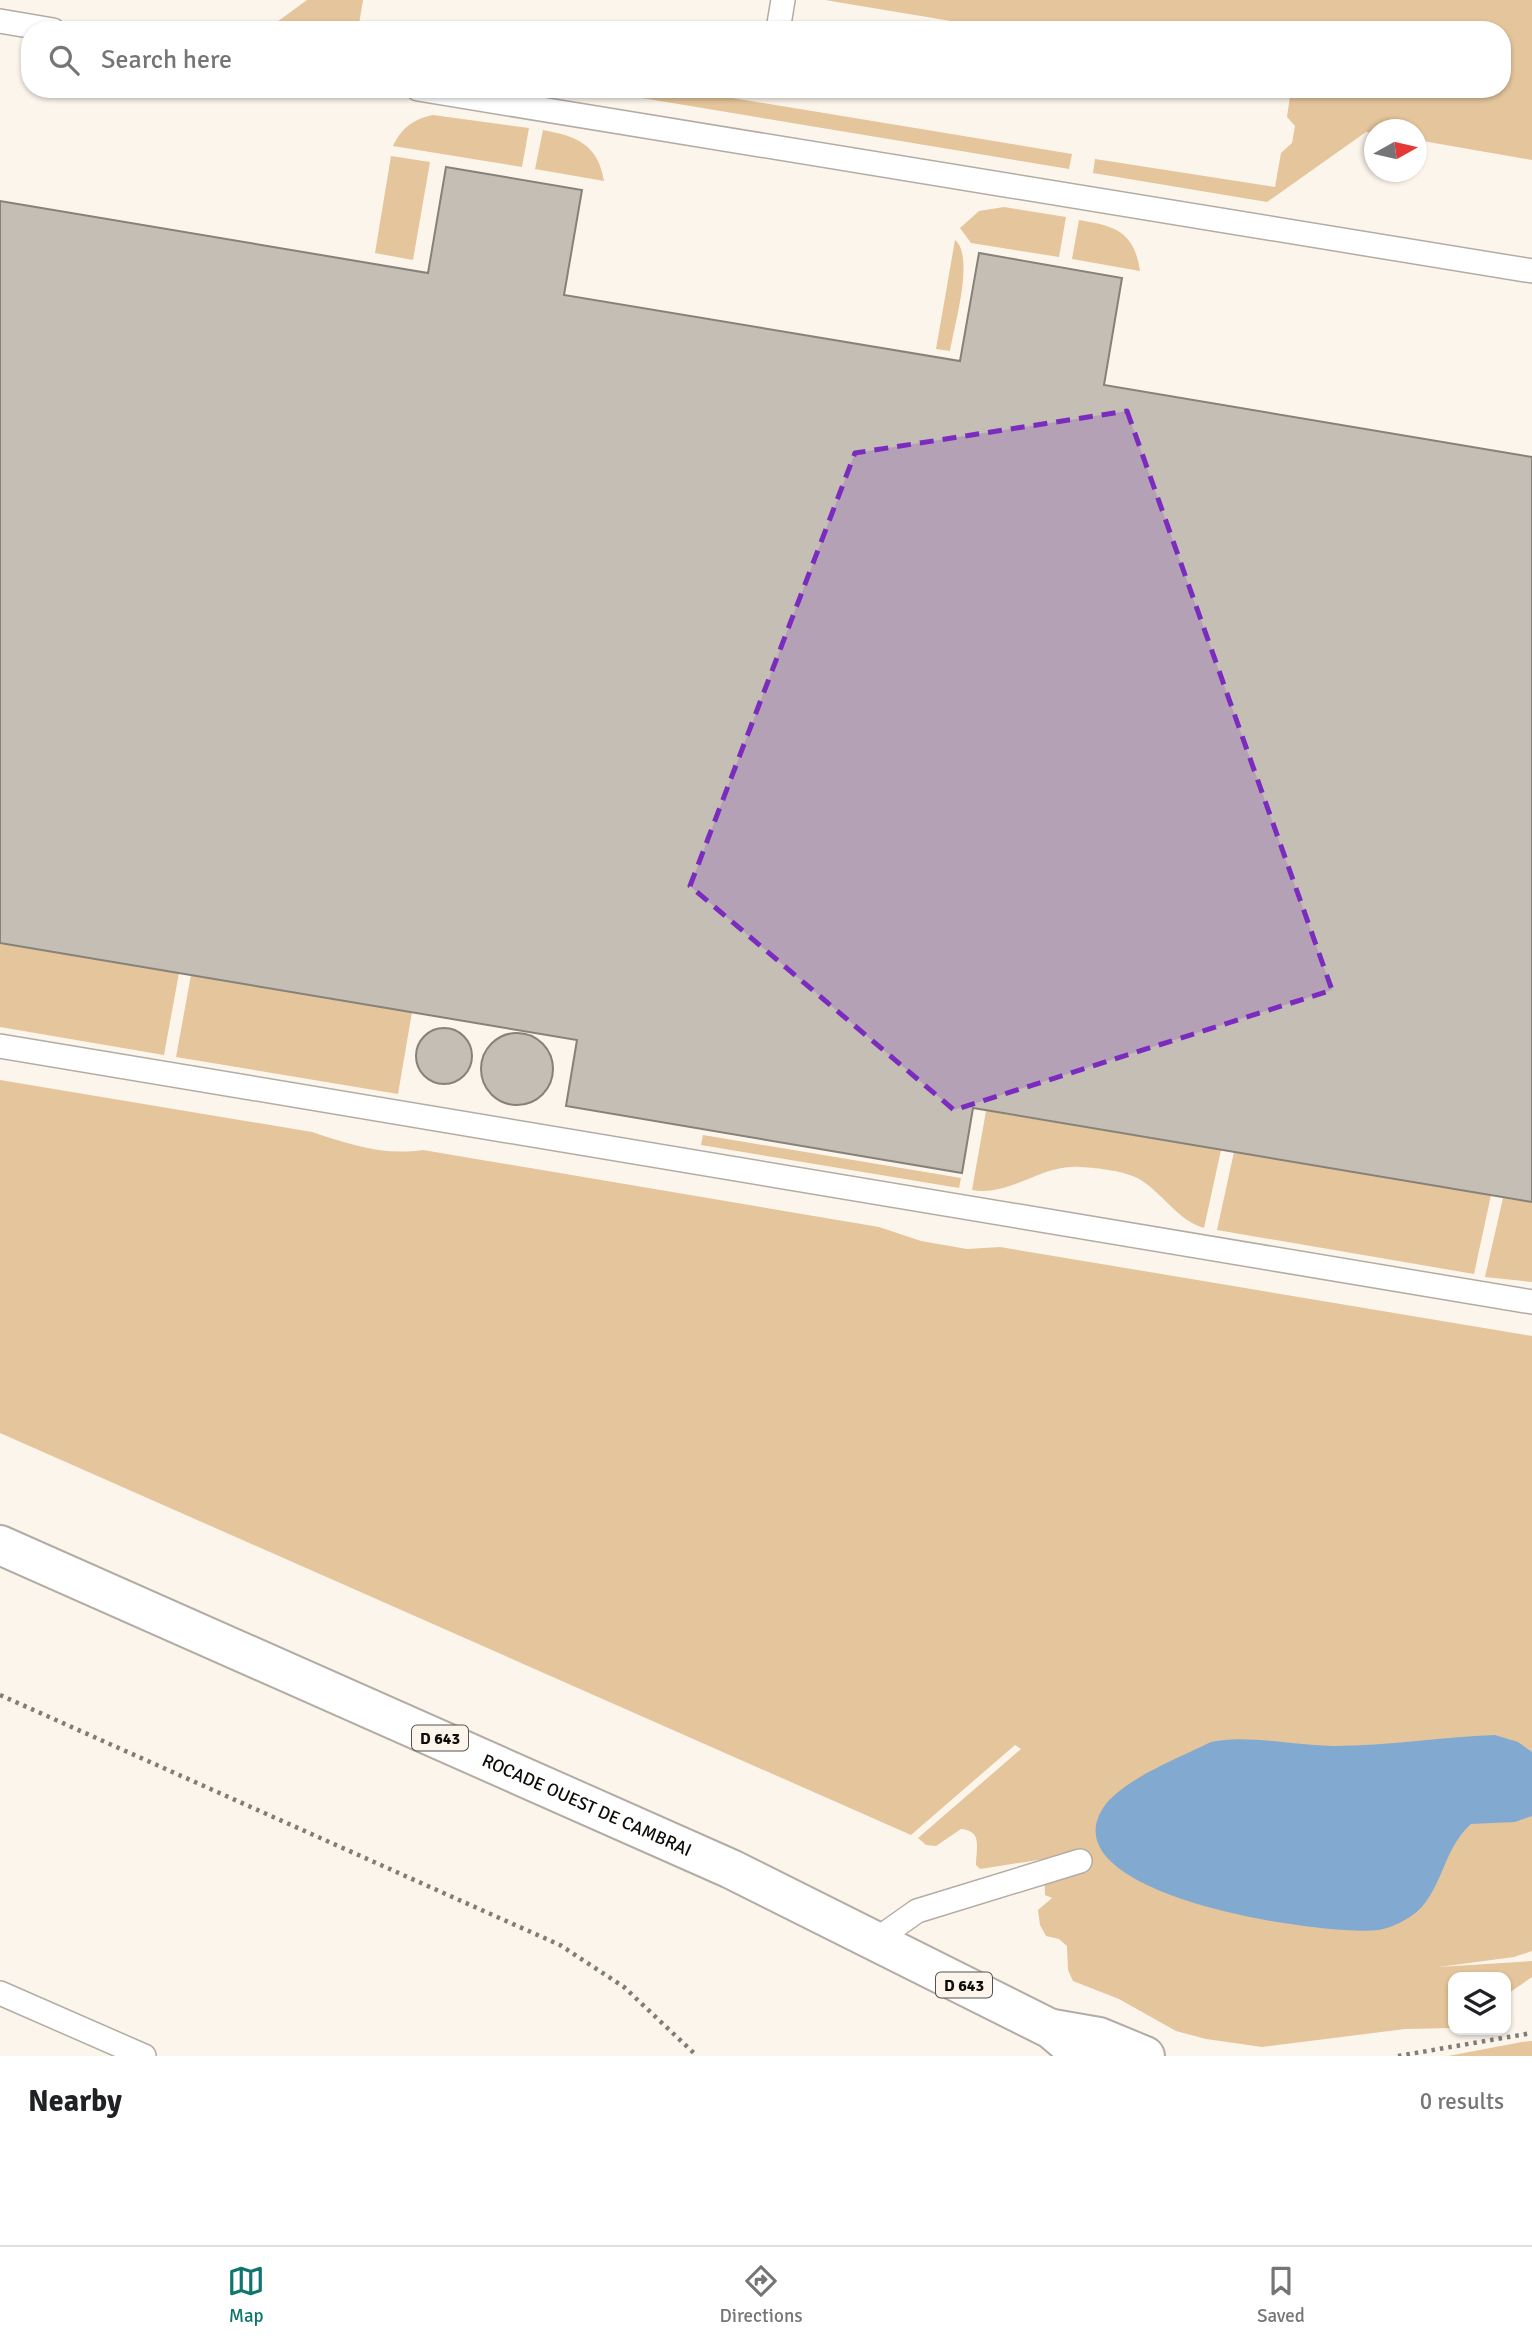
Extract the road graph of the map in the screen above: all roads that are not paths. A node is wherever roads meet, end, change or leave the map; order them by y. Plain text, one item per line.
1 (783, 0) edge
2 (0, 21) edge
3 (780, 21) edge
4 (21, 25) edge
5 (473, 98) edge
6 (1532, 271) edge
7 (0, 1045) edge
8 (1532, 1302) edge
9 (0, 1545) edge
10 (1080, 1861) dead end
11 (876, 1940) junction
12 (0, 1993) edge
13 (1051, 2029) junction
14 (144, 2056) edge
15 (1083, 2056) edge
16 (1145, 2056) edge

1 - 3 lane
2 - 4 lane
5 - 6 lane
7 - 8 lane
9 - 11 highway, ROCADE OUEST DE CAMBRAI / D 643
10 - 11 lane
11 - 13 highway, ROCADE OUEST DE CAMBRAI / D 643
12 - 14 lane
13 - 15 highway, ROCADE OUEST DE CAMBRAI / D 643
13 - 16 highway, ROCADE OUEST DE CAMBRAI / D 643

